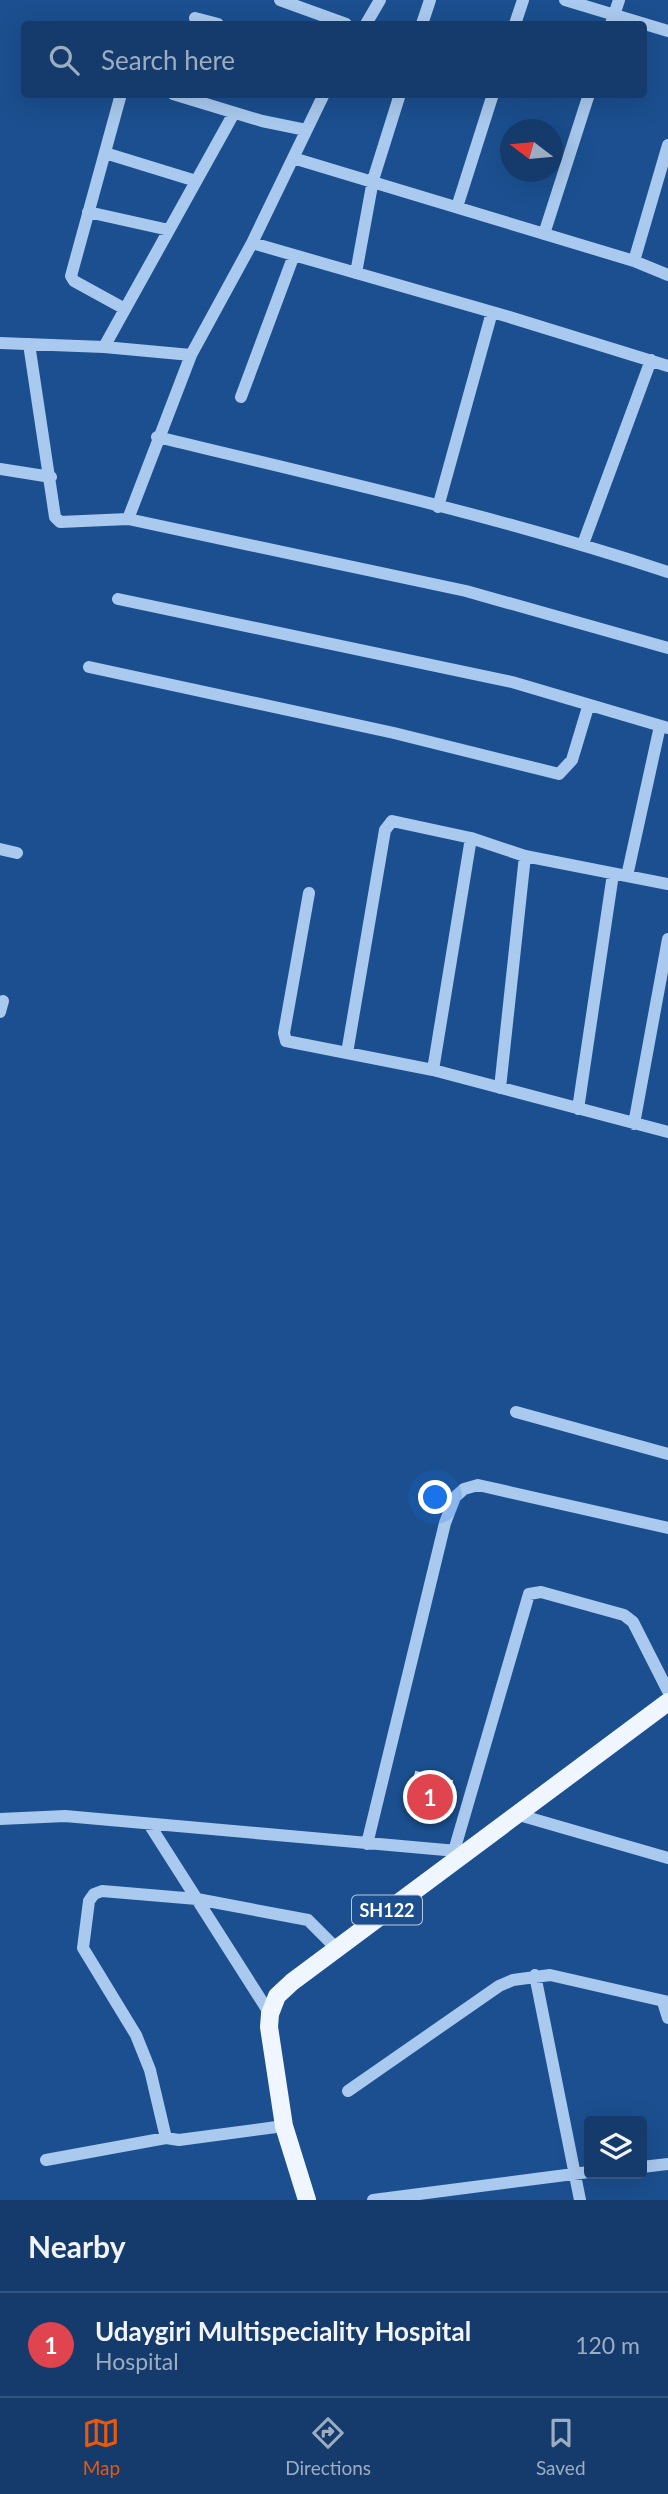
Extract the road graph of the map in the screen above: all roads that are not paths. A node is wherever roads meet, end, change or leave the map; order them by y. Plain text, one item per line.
1 (279, 0) edge
2 (380, 0) edge
3 (429, 0) edge
4 (523, 0) edge
5 (565, 0) edge
6 (619, 0) edge
7 (195, 18) dead end
8 (613, 19) edge
9 (206, 21) edge
10 (338, 21) edge
11 (368, 21) edge
12 (423, 21) edge
13 (516, 21) edge
14 (647, 27) edge
15 (668, 32) edge
16 (120, 98) edge
17 (186, 98) edge
18 (322, 98) edge
19 (399, 98) edge
20 (492, 98) edge
21 (588, 98) edge
22 (234, 113) junction
23 (306, 130) junction
24 (668, 145) edge
25 (105, 153) junction
26 (293, 158) junction
27 (373, 180) junction
28 (196, 181) junction
29 (457, 208) junction
30 (88, 212) junction
31 (169, 230) junction
32 (544, 234) junction
33 (253, 243) junction
34 (294, 255) junction
35 (634, 261) junction
36 (356, 273) junction
37 (668, 275) edge
38 (125, 309) junction
39 (492, 312) junction
40 (0, 343) edge
41 (29, 344) junction
42 (104, 347) junction
43 (191, 355) junction
44 (651, 360) junction
45 (668, 366) edge
46 (241, 397) dead end
47 (157, 437) junction
48 (0, 469) edge
49 (51, 477) junction
50 (438, 507) junction
51 (115, 520) junction
52 (583, 544) junction
53 (668, 572) edge
54 (118, 599) dead end
55 (668, 648) edge
56 (89, 667) dead end
57 (588, 707) junction
58 (664, 727) edge
59 (471, 838) junction
60 (0, 849) edge
61 (17, 853) dead end
62 (525, 856) junction
63 (620, 875) junction
64 (668, 884) edge
65 (309, 893) dead end
66 (668, 939) edge
67 (347, 1053) junction
68 (433, 1070) junction
69 (500, 1088) junction
70 (578, 1110) junction
71 (635, 1125) junction
72 (668, 1132) edge
73 (516, 1412) dead end
74 (668, 1454) edge
75 (668, 1528) edge
76 (668, 1692) edge
77 (668, 1702) edge
78 (519, 1815) junction
79 (0, 1819) edge
80 (149, 1824) junction
81 (367, 1844) junction
82 (461, 1851) junction
83 (668, 1858) edge
84 (197, 1899) junction
85 (336, 1948) junction
86 (536, 1975) junction
87 (665, 2002) edge
88 (270, 2014) junction
89 (668, 2018) edge
90 (348, 2091) dead end
91 (284, 2126) junction
92 (166, 2138) junction
93 (46, 2161) dead end
94 (668, 2165) edge
95 (647, 2167) edge
96 (583, 2172) edge
97 (307, 2200) edge
98 (373, 2200) edge
99 (580, 2200) edge

1 - 10 street
2 - 11 street
3 - 12 street
4 - 13 street
5 - 8 street
6 - 8 street
7 - 9 street
14 - 15 street
16 - 25 street
17 - 22 street
18 - 23 street
19 - 27 street
20 - 29 street
21 - 32 street
22 - 23 street
22 - 28 street
23 - 26 street
24 - 35 street
25 - 28 street
25 - 30 street
26 - 27 street
26 - 33 street
27 - 29 street
27 - 36 street
28 - 31 street
29 - 32 street
30 - 31 street
30 - 38 street
31 - 38 street
32 - 35 street
33 - 34 street
33 - 43 street
34 - 36 street
34 - 46 street
35 - 37 street
36 - 39 street
38 - 42 street
39 - 44 street
39 - 50 street
40 - 41 street
41 - 42 street
41 - 49 street
42 - 43 street
43 - 47 street
44 - 45 street
44 - 52 street
47 - 50 street
47 - 51 street
48 - 49 street
49 - 51 street
50 - 52 street
51 - 55 street
52 - 53 street
54 - 57 street
56 - 57 street
57 - 58 street
58 - 63 street
59 - 62 street
59 - 67 street
59 - 68 street
60 - 61 street
62 - 63 street
62 - 69 street
63 - 64 street
63 - 70 street
65 - 67 street
66 - 71 street
67 - 68 street
68 - 69 street
69 - 70 street
70 - 71 street
71 - 72 street
73 - 74 street
75 - 81 street
76 - 82 street
77 - 78 main road, SH122
78 - 82 main road, SH122
78 - 83 street
79 - 80 street
80 - 81 street
80 - 84 street
81 - 82 street
82 - 85 main road, SH122
84 - 85 street
84 - 88 street
84 - 92 street
85 - 88 main road, SH122
86 - 87 street
86 - 90 street
86 - 96 street
87 - 89 street
88 - 91 main road
91 - 92 street
91 - 97 main road
92 - 93 street
94 - 95 street
96 - 98 street
96 - 99 street

